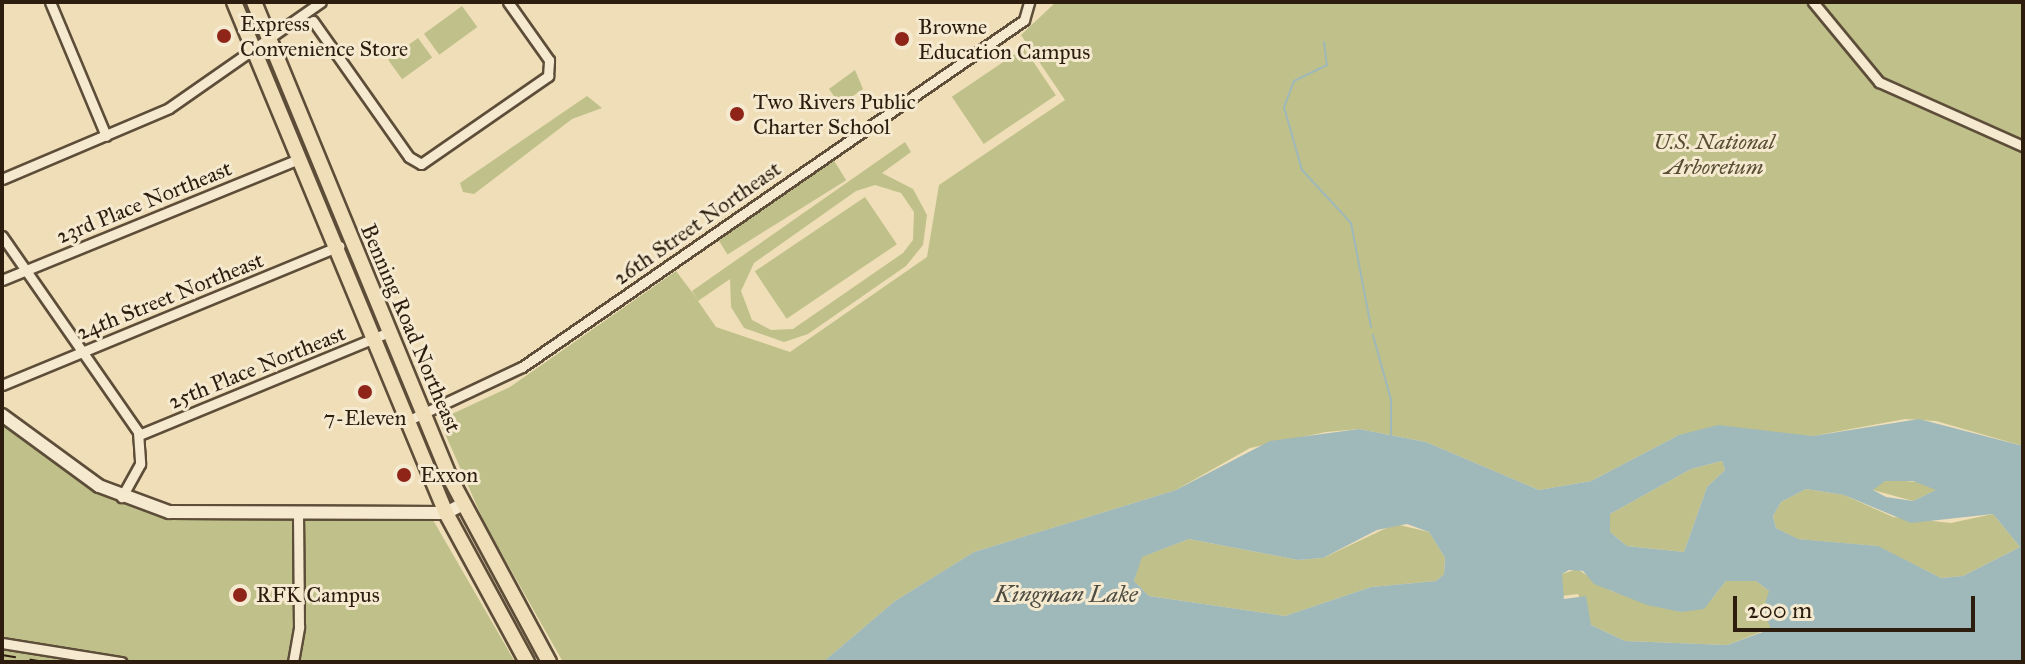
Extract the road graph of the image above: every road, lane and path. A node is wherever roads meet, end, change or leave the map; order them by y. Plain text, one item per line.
1 (50, 2) edge
2 (234, 2) edge
3 (254, 2) edge
4 (321, 2) edge
5 (508, 2) edge
6 (1029, 2) edge
7 (1814, 3) edge
8 (313, 21) dead end
9 (268, 38) junction
10 (254, 49) junction
11 (106, 136) junction
12 (2023, 146) edge
13 (299, 159) junction
14 (2, 179) edge
15 (2, 236) edge
16 (351, 240) junction
17 (335, 247) junction
18 (26, 270) junction
19 (2, 280) edge
20 (389, 332) junction
21 (372, 339) junction
22 (83, 351) junction
23 (2, 385) edge
24 (2, 415) edge
25 (424, 416) junction
26 (407, 421) junction
27 (139, 435) junction
28 (122, 497) junction
29 (463, 504) junction
30 (446, 513) junction
31 (298, 515) junction
32 (2, 643) edge
33 (121, 662) edge
34 (293, 662) edge
35 (527, 662) edge
36 (549, 662) edge

1 - 11 street
2 - 10 main road, Benning Road Northeast
3 - 9 main road, Benning Road Northeast
4 - 9 street
5 - 8 street
6 - 25 street, 26th Street Northeast
7 - 12 street
9 - 10 street
9 - 16 main road, Benning Road Northeast
10 - 11 street
10 - 13 main road, Benning Road Northeast
11 - 14 street
13 - 17 main road, Benning Road Northeast
13 - 18 street, 23rd Place Northeast
15 - 18 street
16 - 17 street, 24th Street Northeast
16 - 20 main road, Benning Road Northeast
17 - 21 main road, Benning Road Northeast
17 - 22 street, 24th Street Northeast
18 - 19 street, 23rd Place Northeast
18 - 22 street
20 - 21 street, 25th Place Northeast
20 - 25 main road, Benning Road Northeast
21 - 26 main road, Benning Road Northeast
21 - 27 street, 25th Place Northeast
22 - 23 street, 24th Street Northeast
22 - 27 street
24 - 28 street
25 - 26 street, 26th Street Northeast
25 - 29 main road, Benning Road Northeast
26 - 30 main road, Benning Road Northeast
27 - 28 street
28 - 31 street
29 - 30 street
29 - 36 main road, Benning Road Northeast
30 - 31 street
30 - 35 main road, Benning Road Northeast
31 - 34 street
32 - 33 street

